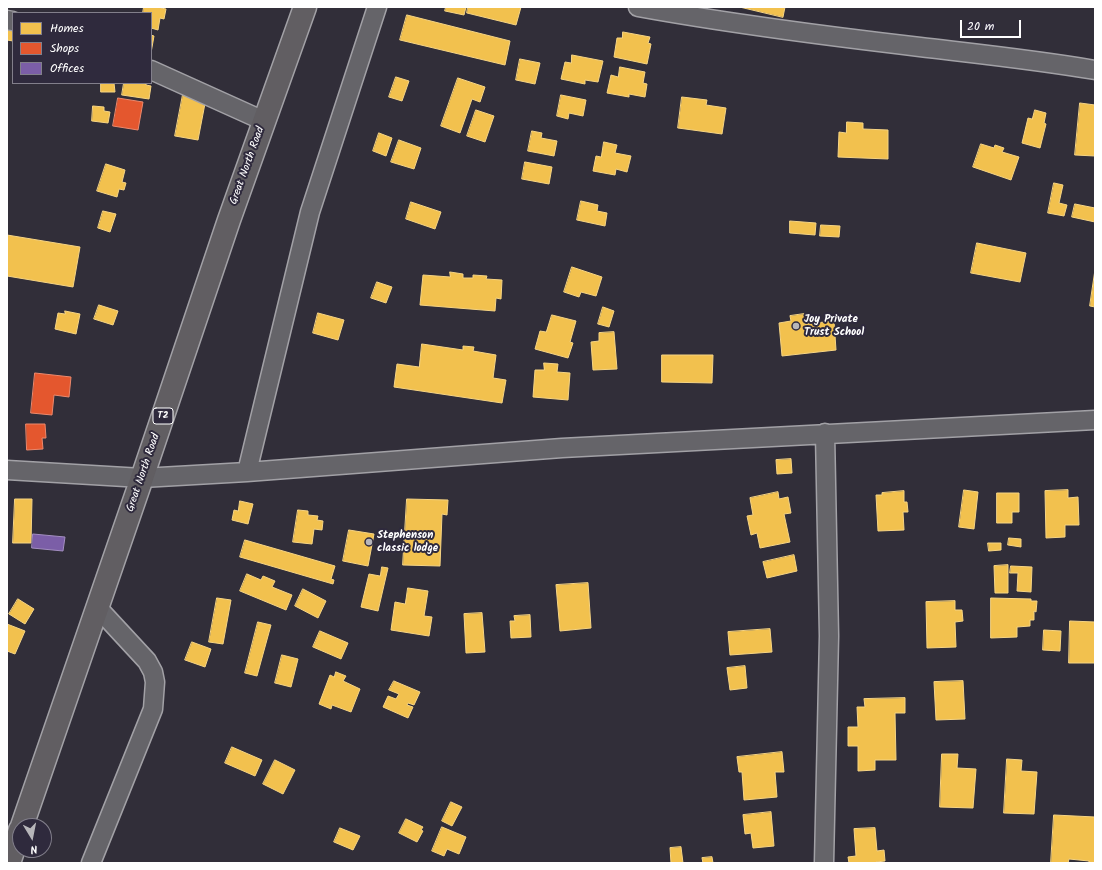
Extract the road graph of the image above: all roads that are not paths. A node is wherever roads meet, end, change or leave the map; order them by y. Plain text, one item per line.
1 (305, 7) edge
2 (377, 7) edge
3 (638, 7) edge
4 (152, 70) edge
5 (1095, 70) edge
6 (264, 121) junction
7 (1095, 420) edge
8 (825, 433) junction
9 (7, 470) edge
10 (247, 472) junction
11 (142, 478) junction
12 (97, 606) junction
13 (25, 818) edge
14 (91, 863) edge
15 (824, 863) edge

1 - 6 highway, Great North Road / T2
2 - 10 street
3 - 5 street
4 - 6 street
6 - 11 highway, Great North Road / T2
7 - 8 street
8 - 10 street
8 - 15 street
9 - 11 street
10 - 11 street
11 - 12 highway, Great North Road / T2
12 - 13 highway, Great North Road / T2
12 - 14 street

